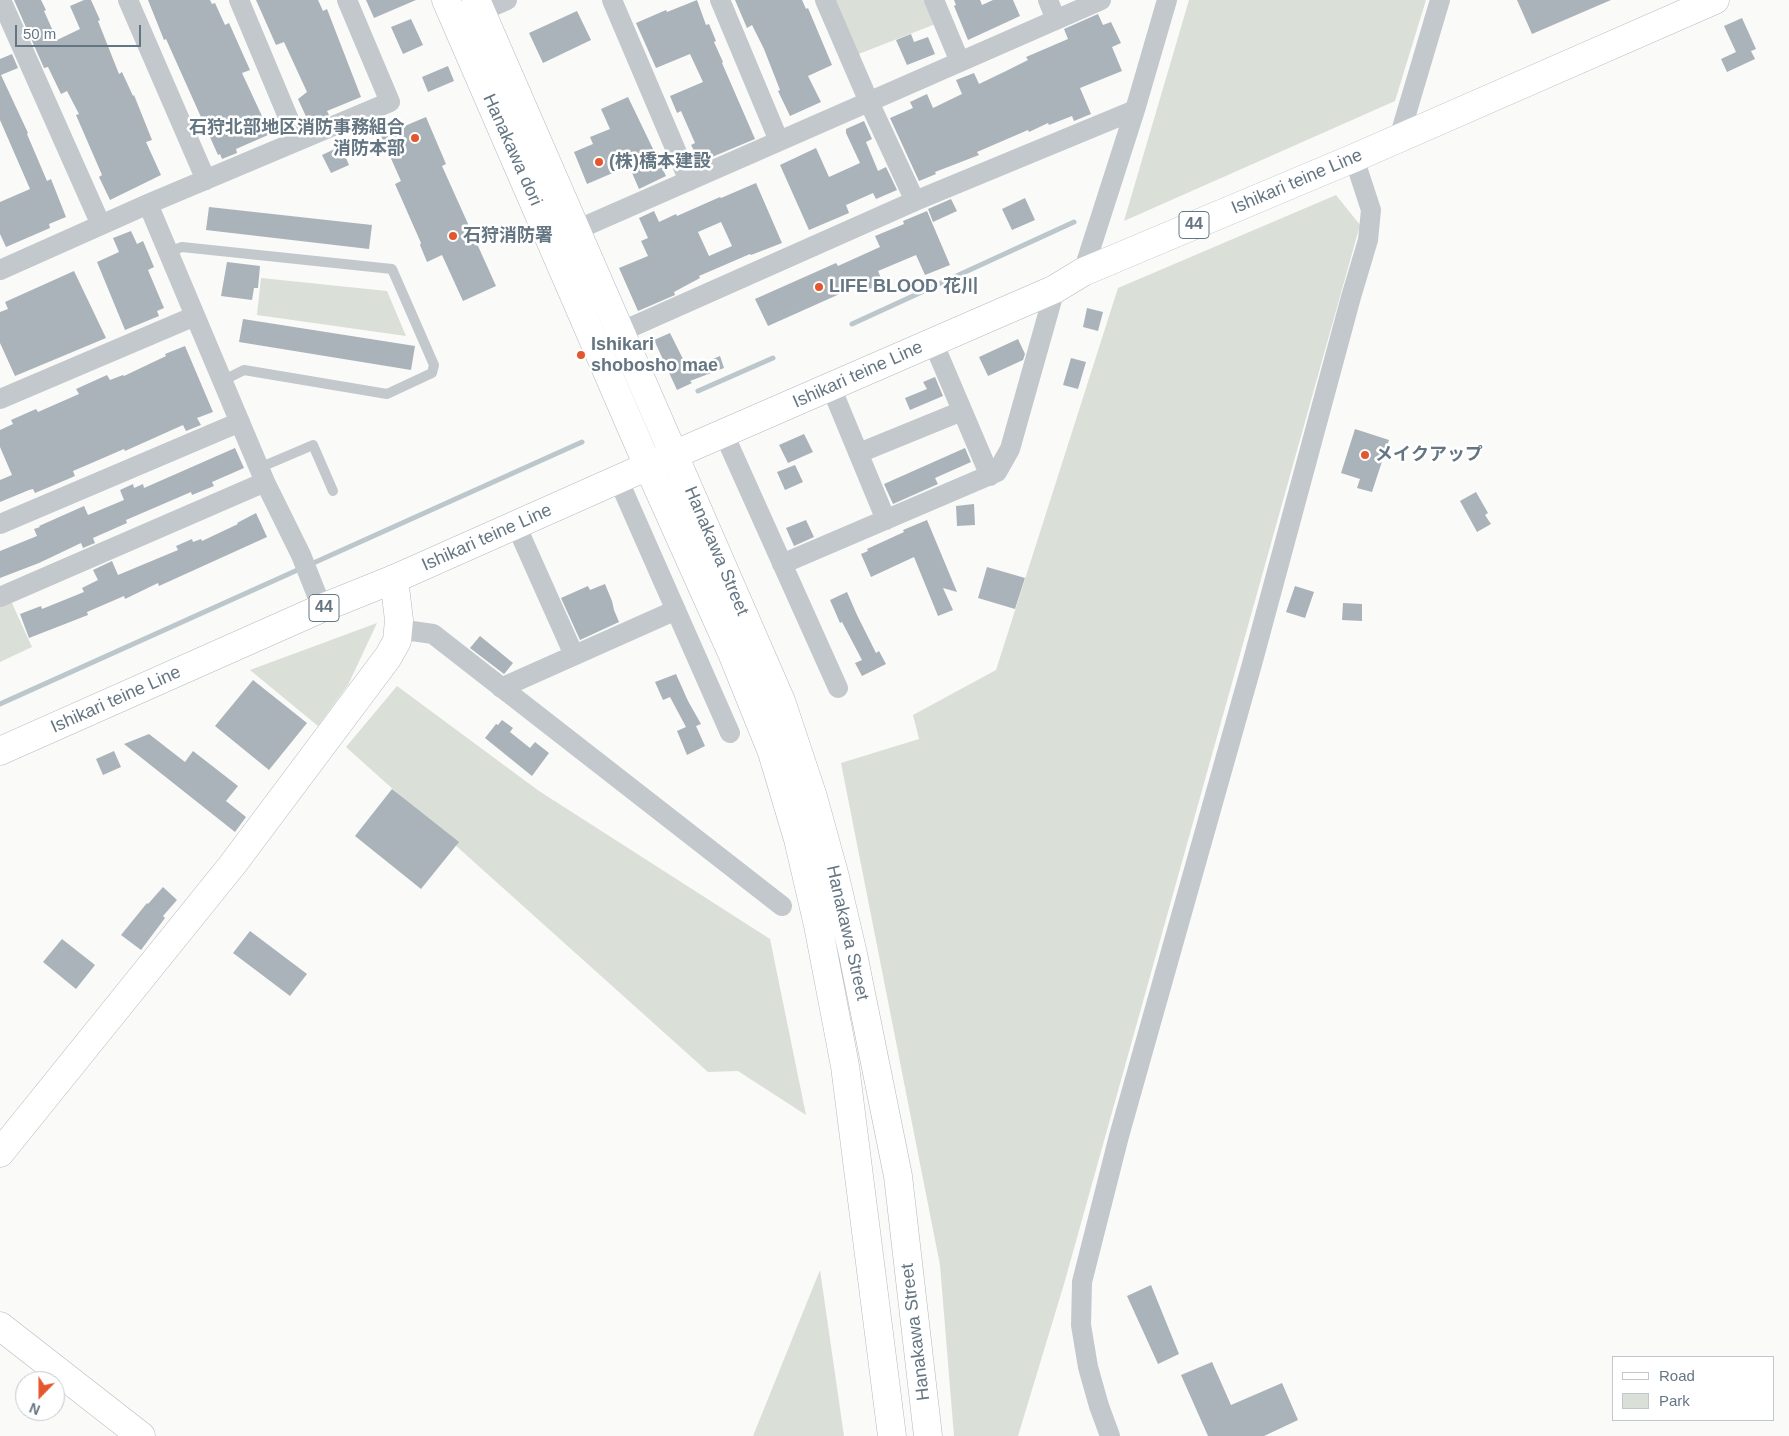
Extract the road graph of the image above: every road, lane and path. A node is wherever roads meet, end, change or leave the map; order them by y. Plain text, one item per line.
1 (1, 0) edge
2 (128, 0) edge
3 (239, 0) edge
4 (346, 0) edge
5 (507, 0) edge
6 (612, 0) edge
7 (720, 0) edge
8 (825, 0) edge
9 (934, 0) edge
10 (1048, 0) edge
11 (1101, 0) edge
12 (1167, 0) edge
13 (1440, 0) edge
14 (1715, 0) edge
15 (479, 6) edge
16 (451, 11) edge
17 (1056, 20) junction
18 (960, 62) junction
19 (869, 102) junction
20 (1135, 110) junction
21 (1399, 138) junction
22 (298, 141) junction
23 (779, 142) junction
24 (1354, 158) junction
25 (206, 180) junction
26 (689, 181) junction
27 (915, 201) junction
28 (148, 204) junction
29 (101, 225) junction
30 (577, 230) junction
31 (552, 241) junction
32 (168, 252) junction
33 (0, 269) edge
34 (1083, 272) junction
35 (1055, 289) junction
36 (195, 316) junction
37 (621, 332) junction
38 (933, 342) junction
39 (594, 343) junction
40 (222, 381) junction
41 (831, 387) junction
42 (0, 399) edge
43 (962, 411) junction
44 (240, 422) junction
45 (724, 434) junction
46 (859, 454) junction
47 (674, 455) junction
48 (648, 466) junction
49 (262, 475) junction
50 (990, 476) junction
51 (618, 479) junction
52 (333, 491) dead end
53 (886, 520) junction
54 (0, 524) edge
55 (516, 525) junction
56 (782, 564) junction
57 (394, 579) junction
58 (0, 597) edge
59 (322, 608) junction
60 (676, 610) junction
61 (398, 630) junction
62 (574, 655) junction
63 (501, 688) junction
64 (838, 688) dead end
65 (730, 733) dead end
66 (0, 751) edge
67 (782, 906) dead end
68 (0, 1153) edge
69 (0, 1326) edge
70 (141, 1436) edge
71 (892, 1436) edge
72 (928, 1436) edge
73 (1110, 1436) edge

1 - 29 street
2 - 25 street
3 - 22 street
4 - 22 street
5 - 15 street
6 - 26 street
7 - 23 street
8 - 19 street
9 - 18 street
10 - 17 street
11 - 17 street
12 - 20 street
13 - 21 street
14 - 21 street, Ishikari teine Line / 44
15 - 16 street
15 - 30 street, Hanakawa dori
16 - 31 street, Hanakawa dori
17 - 18 street
18 - 19 street
19 - 23 street
19 - 27 street
20 - 27 street
20 - 34 street
21 - 24 street, Ishikari teine Line / 44
22 - 25 street
23 - 26 street
24 - 34 street, Ishikari teine Line / 44
24 - 73 street
25 - 28 street
26 - 30 street
27 - 37 street
28 - 29 street
28 - 32 street
29 - 33 street
30 - 31 street
30 - 37 street, Hanakawa dori
31 - 39 street, Hanakawa dori
32 - 36 street
32 - 40 lane
34 - 35 street, Ishikari teine Line / 44
35 - 38 street, Ishikari teine Line / 44
35 - 50 street
36 - 40 street
36 - 42 street
37 - 39 street
37 - 47 street, Hanakawa dori
38 - 41 street, Ishikari teine Line / 44
38 - 43 street
39 - 48 street, Hanakawa dori
40 - 44 street
41 - 45 street, Ishikari teine Line / 44
41 - 46 street
43 - 46 street
43 - 50 street
44 - 49 street
44 - 54 street
45 - 47 street, Ishikari teine Line / 44
45 - 56 street
46 - 53 street
47 - 48 street, Ishikari teine Line / 44
47 - 72 street, Hanakawa Street
48 - 51 street, Ishikari teine Line / 44
48 - 71 street, Hanakawa Street
49 - 52 lane
49 - 58 street
49 - 59 street
50 - 53 street
51 - 55 street, Ishikari teine Line / 44
51 - 60 street
53 - 56 street
55 - 57 street, Ishikari teine Line / 44
55 - 62 street
56 - 64 street
57 - 59 street, Ishikari teine Line / 44
57 - 61 street
59 - 66 street, Ishikari teine Line / 44
60 - 62 street
60 - 65 street
61 - 63 street
61 - 68 street
62 - 63 street
63 - 67 street
69 - 70 street

